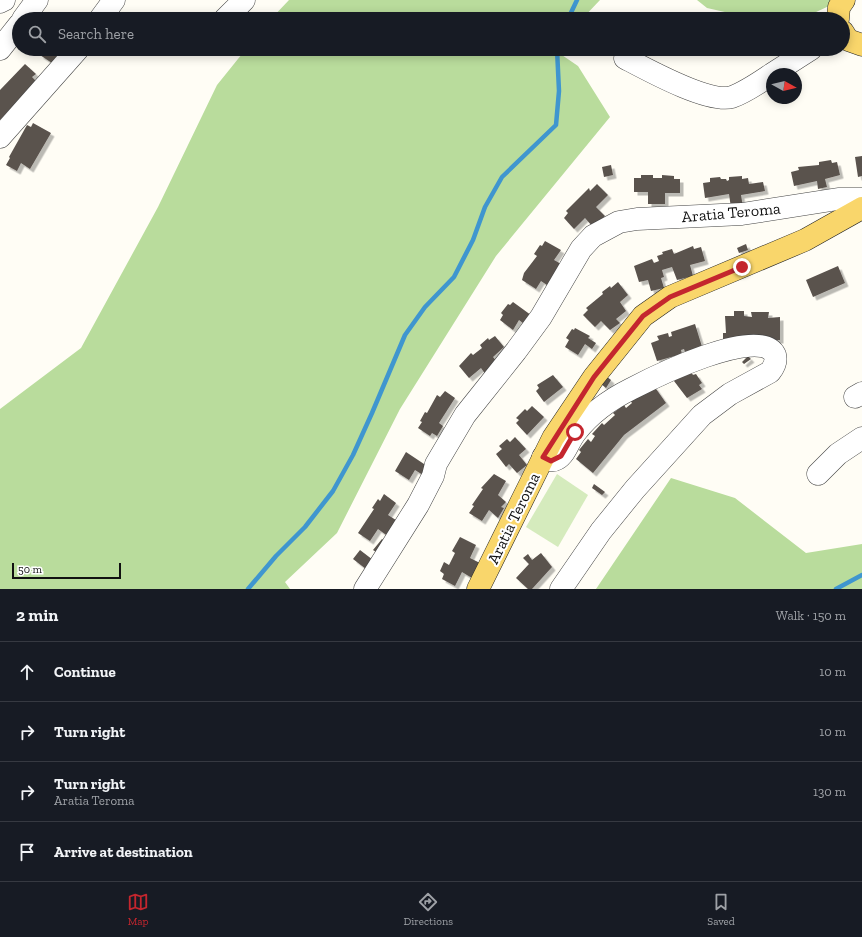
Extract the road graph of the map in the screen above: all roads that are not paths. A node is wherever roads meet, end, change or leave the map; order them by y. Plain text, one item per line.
1 (4, 0) edge
2 (37, 0) edge
3 (114, 0) edge
4 (244, 0) edge
5 (844, 0) edge
6 (0, 2) edge
7 (28, 12) edge
8 (105, 12) edge
9 (232, 12) edge
10 (839, 12) edge
11 (12, 34) edge
12 (850, 41) edge
13 (862, 46) edge
14 (0, 49) edge
15 (72, 56) edge
16 (800, 56) edge
17 (625, 58) dead end
18 (781, 68) edge
19 (766, 77) edge
20 (0, 137) edge
21 (862, 199) edge
22 (862, 208) edge
23 (862, 438) edge
24 (543, 457) junction
25 (818, 474) dead end
26 (365, 589) edge
27 (478, 589) edge
28 (561, 589) edge

1 - 6 street
2 - 7 street
3 - 8 street
4 - 9 street
5 - 10 main road
11 - 14 street
12 - 13 main road
15 - 20 street
16 - 18 street
17 - 19 street
21 - 26 street, Aratia Teroma
22 - 24 main road, Aratia Teroma
23 - 25 street
24 - 27 main road, Aratia Teroma
24 - 28 street

